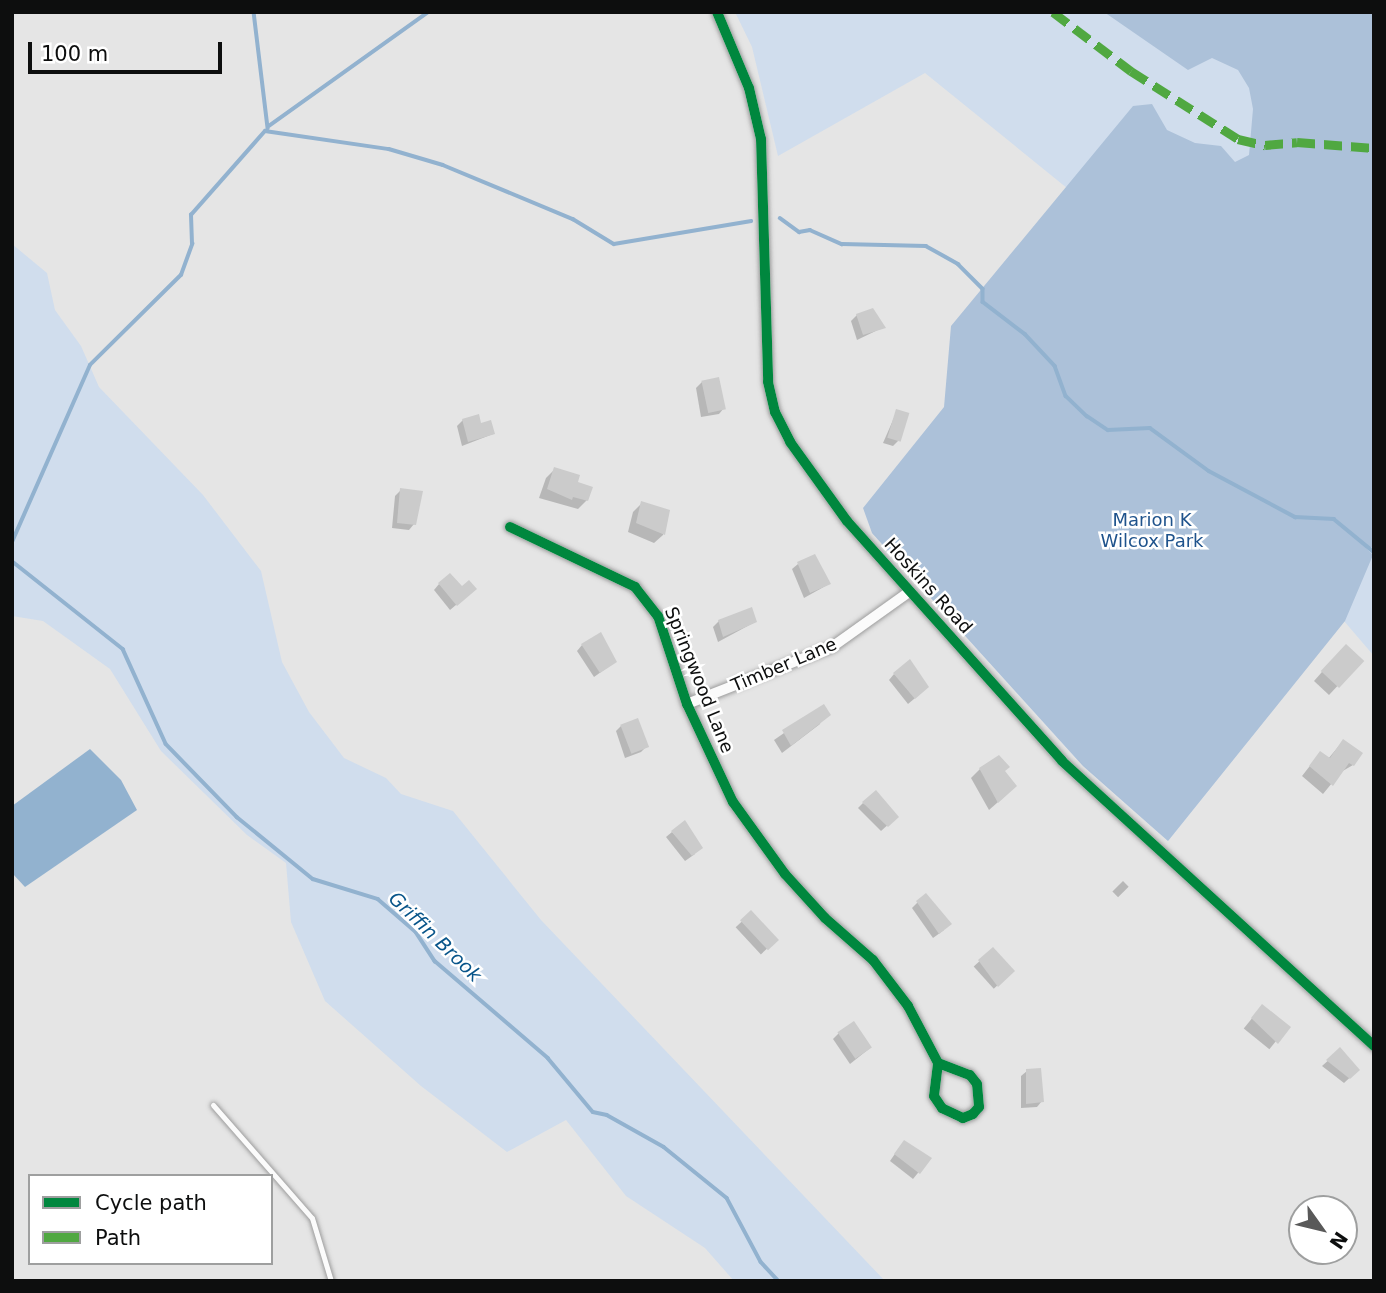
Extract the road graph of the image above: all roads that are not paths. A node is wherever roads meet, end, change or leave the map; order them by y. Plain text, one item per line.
1 (717, 12) edge
2 (509, 527) dead end
3 (909, 592) junction
4 (687, 704) junction
5 (1374, 1046) edge
6 (938, 1063) junction
7 (213, 1105) dead end
8 (331, 1281) edge

1 - 3 street, Hoskins Road
2 - 4 street, Springwood Lane
3 - 4 street, Timber Lane
3 - 5 street, Hoskins Road
4 - 6 street, Springwood Lane
6 - 6 street
7 - 8 lane

